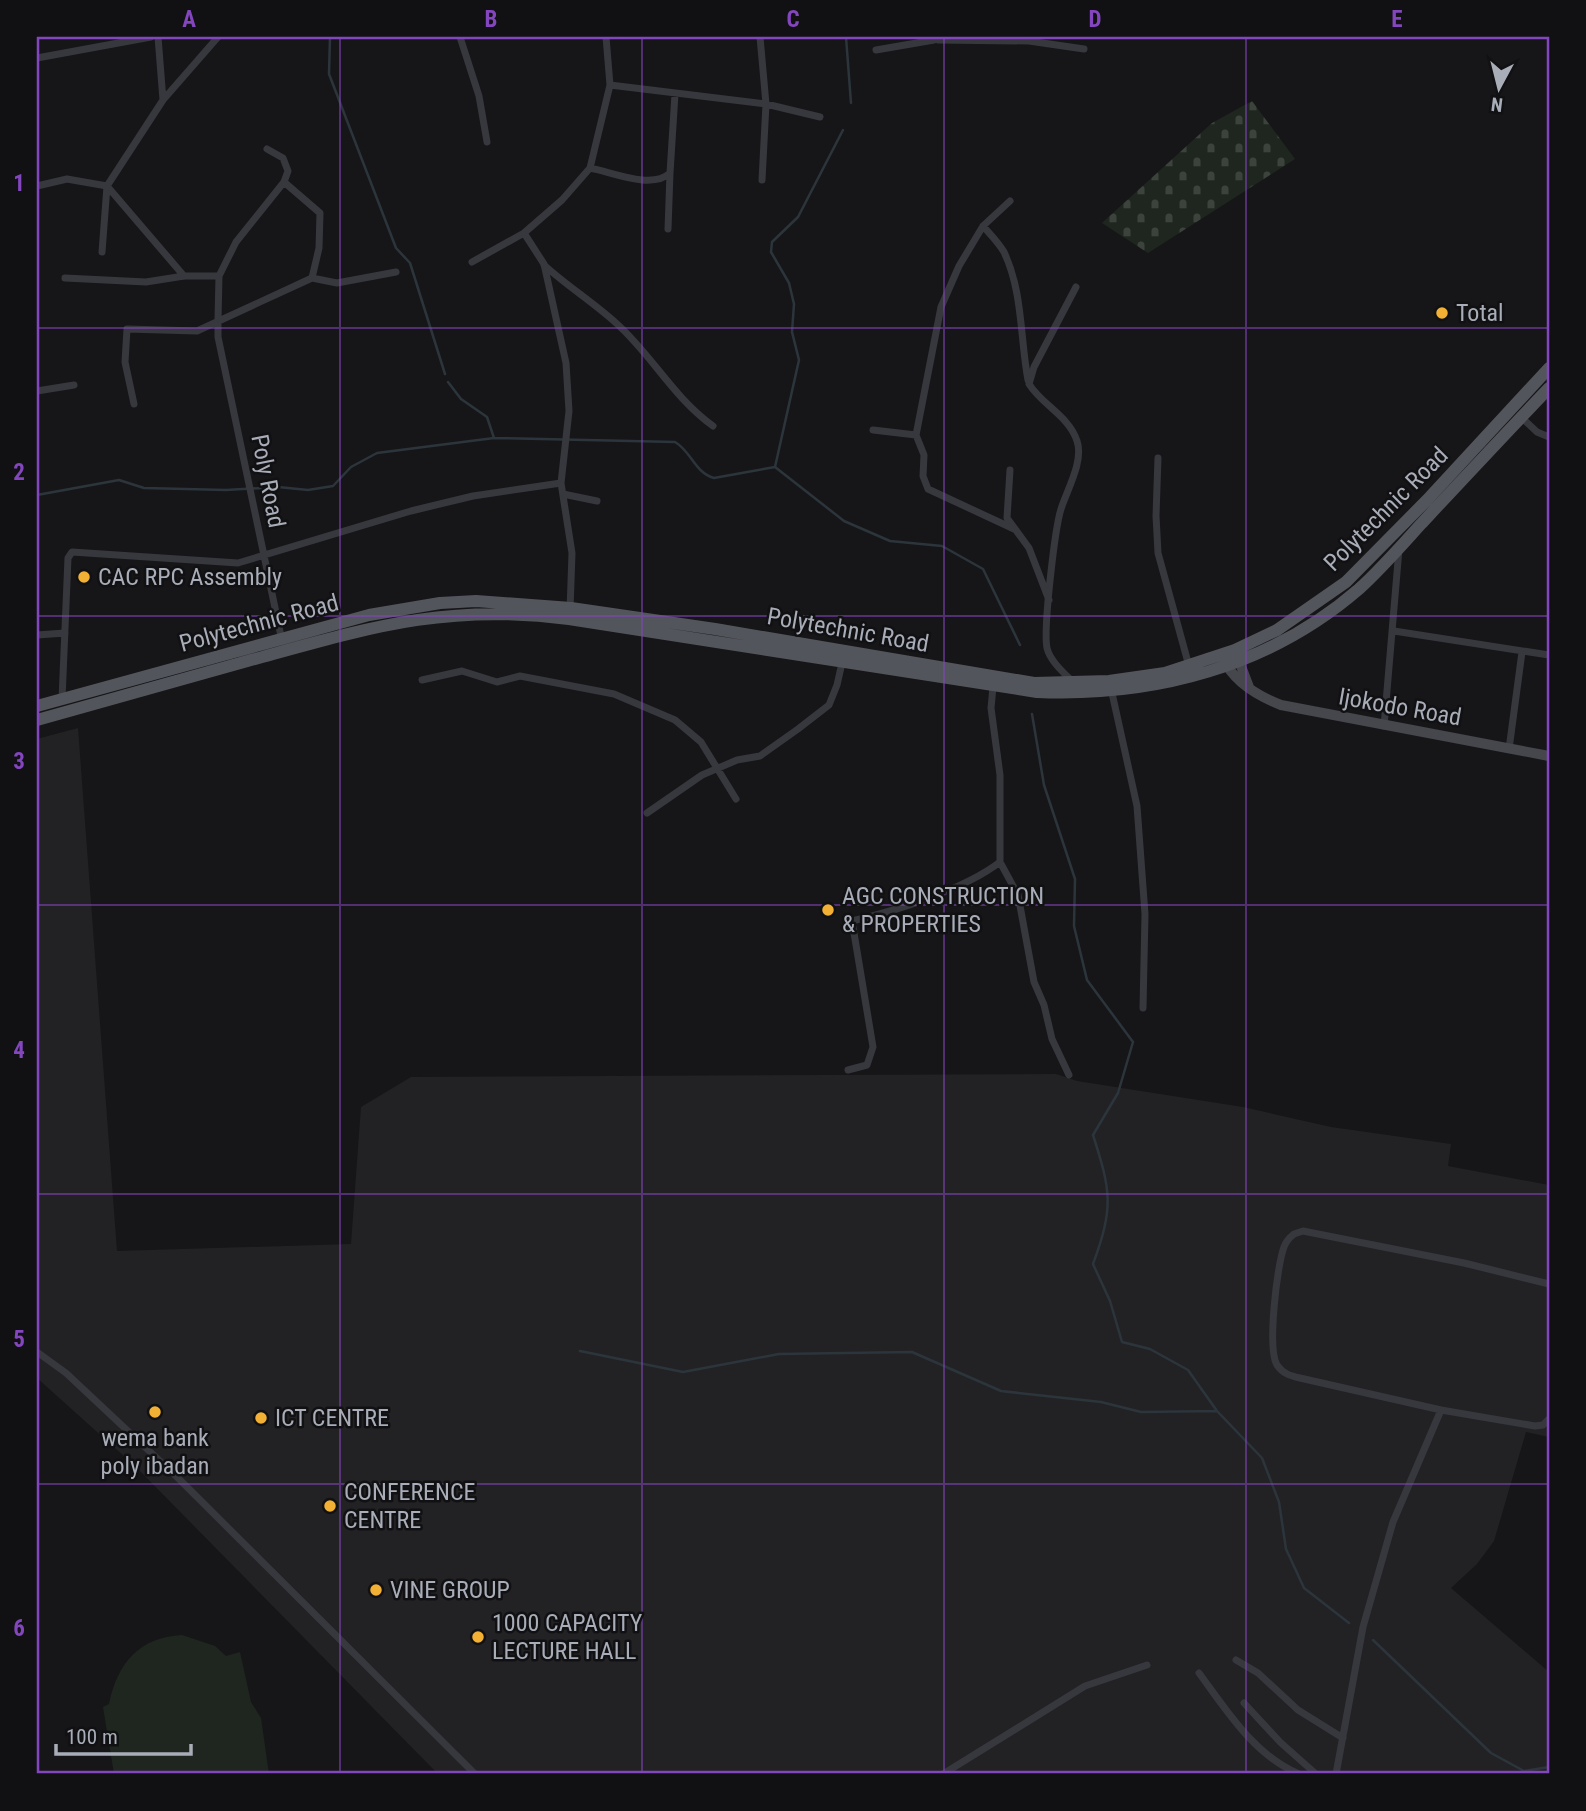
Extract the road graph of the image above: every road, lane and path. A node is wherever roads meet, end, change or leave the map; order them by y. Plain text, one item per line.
1 (151, 37) edge
2 (158, 37) edge
3 (218, 37) edge
4 (460, 37) edge
5 (606, 37) edge
6 (760, 37) edge
7 (933, 38) edge
8 (1084, 49) dead end
9 (876, 50) dead end
10 (37, 58) edge
11 (610, 85) junction
12 (675, 94) junction
13 (163, 100) junction
14 (766, 104) junction
15 (820, 117) dead end
16 (487, 142) dead end
17 (267, 149) dead end
18 (590, 168) junction
19 (670, 173) junction
20 (762, 180) dead end
21 (284, 182) junction
22 (37, 186) edge
23 (107, 186) junction
24 (1010, 201) dead end
25 (983, 226) junction
26 (668, 229) dead end
27 (524, 233) junction
28 (102, 252) dead end
29 (472, 262) dead end
30 (544, 264) junction
31 (396, 272) dead end
32 (184, 276) junction
33 (219, 276) junction
34 (65, 278) dead end
35 (312, 278) junction
36 (1076, 287) dead end
37 (218, 319) junction
38 (1549, 368) edge
39 (1029, 384) junction
40 (74, 385) dead end
41 (1549, 388) edge
42 (37, 391) edge
43 (134, 404) dead end
44 (1521, 417) junction
45 (713, 426) dead end
46 (873, 430) dead end
47 (916, 435) junction
48 (1549, 437) edge
49 (1158, 458) dead end
50 (1010, 470) dead end
51 (561, 483) junction
52 (563, 494) junction
53 (597, 501) dead end
54 (1014, 529) junction
55 (1400, 547) junction
56 (263, 558) junction
57 (1050, 604) junction
58 (570, 614) junction
59 (1394, 631) junction
60 (65, 633) junction
61 (37, 635) edge
62 (283, 645) junction
63 (1522, 652) junction
64 (1549, 655) edge
65 (1237, 656) junction
66 (1224, 661) junction
67 (842, 663) junction
68 (1189, 666) junction
69 (422, 680) dead end
70 (1073, 683) junction
71 (993, 687) junction
72 (1249, 687) junction
73 (107, 693) junction
74 (1112, 693) junction
75 (62, 699) junction
76 (37, 706) edge
77 (37, 720) edge
78 (1384, 726) junction
79 (1509, 748) junction
80 (1549, 756) edge
81 (719, 767) junction
82 (736, 799) dead end
83 (647, 813) dead end
84 (1000, 862) junction
85 (1143, 1009) dead end
86 (848, 1070) dead end
87 (1069, 1076) dead end
88 (1549, 1284) edge
89 (37, 1352) edge
90 (1441, 1409) junction
91 (1549, 1419) edge
92 (1236, 1660) dead end
93 (1147, 1665) dead end
94 (1199, 1673) dead end
95 (1244, 1703) dead end
96 (1343, 1738) junction
97 (475, 1774) edge
98 (943, 1774) edge
99 (1298, 1774) edge
100 (1316, 1774) edge
101 (1336, 1774) edge

1 - 10 street
2 - 13 street
3 - 13 street
4 - 16 street
5 - 11 street
6 - 14 street
7 - 8 street
7 - 9 street
11 - 12 street
11 - 18 street
12 - 14 street
12 - 19 street
13 - 23 street
14 - 15 street
14 - 20 street
17 - 21 street
18 - 19 street
18 - 27 street
19 - 26 street
21 - 33 street
21 - 35 street
22 - 23 street
23 - 28 street
23 - 32 street
24 - 25 street
25 - 39 street
25 - 47 street
27 - 29 street
27 - 30 street
30 - 45 street
30 - 51 street
31 - 35 street
32 - 33 street
32 - 34 street
33 - 37 street, Poly Road
35 - 37 street
36 - 39 street
37 - 43 street
37 - 56 street, Poly Road
38 - 65 main road, Polytechnic Road
39 - 57 street
40 - 42 street
41 - 44 main road, Polytechnic Road
44 - 48 street
44 - 55 main road, Polytechnic Road
46 - 47 street
47 - 54 street
49 - 68 street
50 - 54 street
51 - 52 street
51 - 56 street
52 - 53 street
52 - 58 street
54 - 57 street
55 - 59 street
55 - 65 main road, Polytechnic Road
56 - 60 street
56 - 62 street, Poly Road
57 - 70 street
58 - 62 main road, Polytechnic Road
58 - 67 main road, Polytechnic Road
58 - 70 main road, Polytechnic Road
59 - 63 street
59 - 78 street
60 - 61 street
60 - 75 street
62 - 73 main road, Polytechnic Road
63 - 64 street
63 - 79 street
65 - 66 main road, Polytechnic Road
65 - 72 main road
66 - 68 main road, Polytechnic Road
66 - 72 main road, Ijokodo Road
66 - 74 main road, Polytechnic Road
67 - 71 main road, Polytechnic Road
67 - 81 street
68 - 70 main road, Polytechnic Road
69 - 81 street
71 - 74 main road, Polytechnic Road
71 - 84 street
72 - 78 main road, Ijokodo Road
73 - 75 main road, Polytechnic Road
73 - 77 main road, Polytechnic Road
74 - 85 street
75 - 76 main road, Polytechnic Road
78 - 79 main road, Ijokodo Road
79 - 80 main road, Ijokodo Road
81 - 82 street
81 - 83 street
84 - 86 street
84 - 87 street
88 - 90 street
89 - 97 street
90 - 91 street
90 - 96 street
92 - 96 street
93 - 98 street
94 - 99 street
95 - 100 street
96 - 101 street

